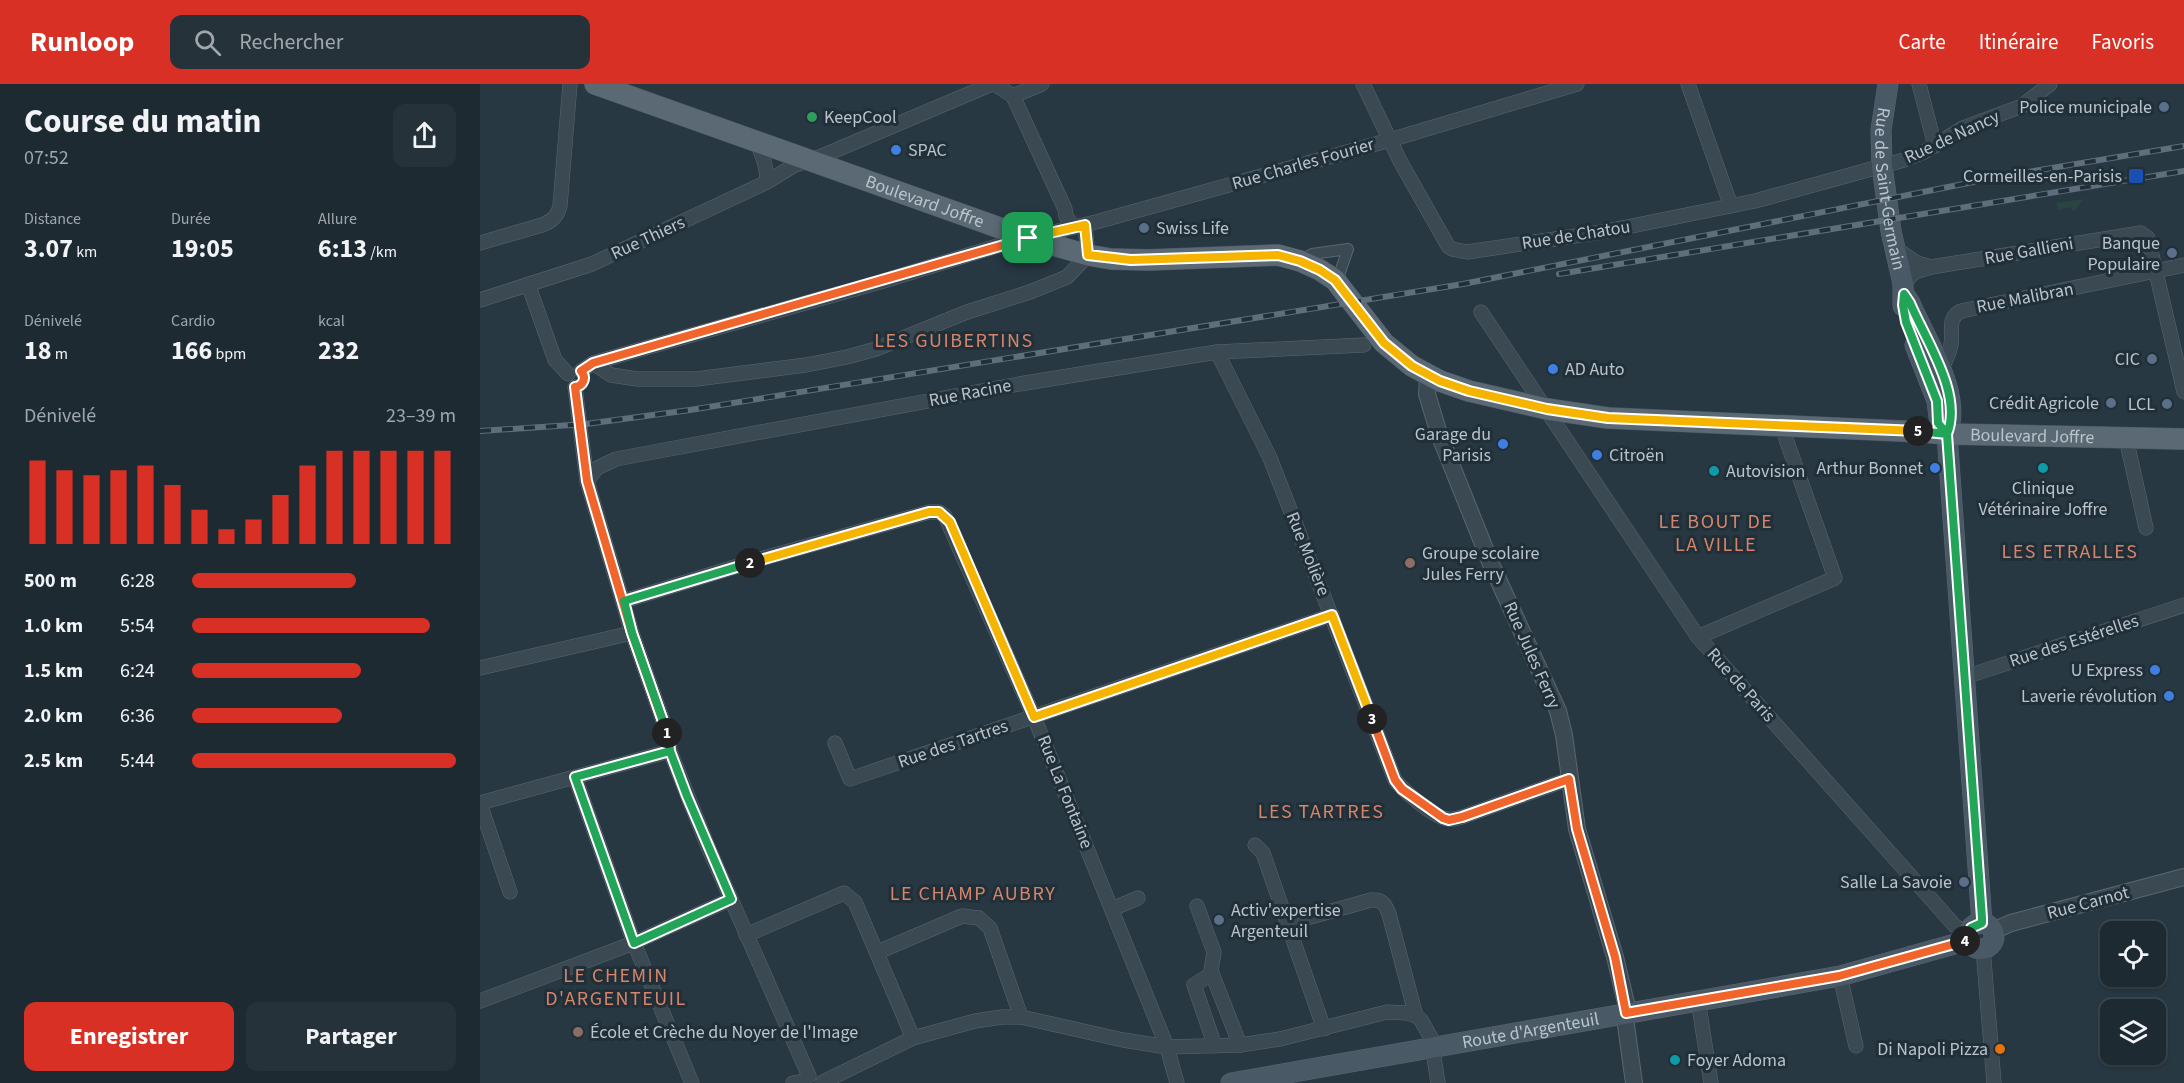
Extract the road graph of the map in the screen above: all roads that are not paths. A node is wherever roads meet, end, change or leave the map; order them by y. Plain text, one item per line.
1 (570, 84) edge
2 (595, 84) edge
3 (993, 84) edge
4 (1042, 84) edge
5 (1363, 84) edge
6 (1577, 84) edge
7 (1688, 84) edge
8 (1888, 84) edge
9 (1919, 84) edge
10 (2050, 84) edge
11 (618, 88) edge
12 (1013, 96) junction
13 (1390, 140) junction
14 (756, 141) junction
15 (1935, 146) junction
16 (808, 160) junction
17 (1882, 166) junction
18 (767, 182) junction
19 (1731, 206) junction
20 (1079, 226) junction
21 (1028, 238) junction
22 (480, 243) edge
23 (1895, 248) junction
24 (1088, 255) junction
25 (1300, 261) junction
26 (2184, 265) edge
27 (1931, 267) junction
28 (2156, 272) junction
29 (1335, 280) junction
30 (528, 284) junction
31 (1904, 289) junction
32 (480, 300) edge
33 (1481, 312) dead end
34 (1374, 344) junction
35 (1217, 352) junction
36 (593, 363) junction
37 (574, 372) junction
38 (1941, 372) junction
39 (1428, 376) junction
40 (2184, 392) edge
41 (1547, 409) junction
42 (1947, 434) junction
43 (2126, 438) junction
44 (1786, 439) dead end
45 (2184, 439) edge
46 (587, 481) junction
47 (2146, 528) dead end
48 (624, 601) junction
49 (2184, 605) edge
50 (1332, 615) junction
51 (632, 633) junction
52 (1698, 637) junction
53 (480, 668) edge
54 (1965, 677) junction
55 (1034, 717) junction
56 (835, 742) dead end
57 (670, 751) junction
58 (575, 777) junction
59 (1569, 779) junction
60 (480, 803) edge
61 (1255, 845) dead end
62 (2184, 877) edge
63 (510, 892) dead end
64 (1138, 898) dead end
65 (731, 899) junction
66 (1197, 906) dead end
67 (1112, 909) junction
68 (1289, 923) junction
69 (746, 935) junction
70 (1979, 935) junction
71 (634, 943) junction
72 (878, 952) junction
73 (1839, 976) junction
74 (1205, 978) dead end
75 (1698, 1000) junction
76 (480, 1001) edge
77 (1626, 1013) junction
78 (1416, 1016) junction
79 (1021, 1017) junction
80 (1324, 1029) junction
81 (913, 1038) junction
82 (1215, 1046) junction
83 (1240, 1046) junction
84 (1856, 1046) dead end
85 (1167, 1047) junction
86 (1433, 1047) junction
87 (802, 1081) edge
88 (692, 1083) edge
89 (823, 1083) edge
90 (1177, 1083) edge
91 (1231, 1083) edge
92 (1438, 1083) edge
93 (1634, 1083) edge
94 (1711, 1083) edge
95 (1994, 1083) edge

1 - 22 street
2 - 11 main road, Boulevard Joffre
3 - 12 street
3 - 16 street, Rue Thiers
4 - 12 street
5 - 13 street, Rue de Chatou
6 - 13 street, Rue Charles Fourier
7 - 19 street
8 - 17 main road, Rue de Saint-Germain
9 - 15 street
10 - 15 street, Rue de Nancy
11 - 14 main road, Boulevard Joffre
12 - 20 street
13 - 19 street, Rue de Chatou
13 - 20 street, Rue Charles Fourier
14 - 16 main road, Boulevard Joffre
14 - 18 street
15 - 17 street, Rue de Nancy
16 - 18 street, Rue Thiers
16 - 21 main road, Boulevard Joffre
17 - 19 street, Rue de Chatou
17 - 23 main road, Rue de Saint-Germain
18 - 30 street, Rue Thiers
20 - 21 street, Rue Charles Fourier
20 - 24 street
21 - 24 main road, Boulevard Joffre
21 - 36 street, Rue Charles Fourier
23 - 27 street
23 - 31 main road, Rue de Saint-Germain
24 - 25 main road, Boulevard Joffre
24 - 36 street
25 - 29 main road, Boulevard Joffre
25 - 29 street
26 - 28 street, Rue Malibran
27 - 28 street, Rue Gallieni
27 - 31 street, Rue Gallieni
28 - 38 street, Rue Malibran
28 - 40 street
29 - 34 main road, Boulevard Joffre
30 - 32 street, Rue Thiers
30 - 37 street
31 - 38 main road, Rue de Saint-Germain
31 - 42 main road, Rue de Saint-Germain
33 - 41 street, Rue de Paris
34 - 35 street, Rue Racine
34 - 39 main road, Boulevard Joffre
35 - 46 street, Rue Racine
35 - 50 street, Rue Molière
36 - 37 street, Rue Charles Fourier
37 - 46 street
38 - 42 main road, Rue de Saint-Germain
39 - 41 main road, Boulevard Joffre
39 - 59 street, Rue Jules Ferry
41 - 42 main road, Boulevard Joffre
41 - 52 street, Rue de Paris
42 - 43 main road, Boulevard Joffre
42 - 54 main road
43 - 45 main road, Boulevard Joffre
43 - 47 street
44 - 52 street
46 - 48 street
48 - 51 street
48 - 55 street, Rue La Fontaine
49 - 54 street, Rue des Estérelles
50 - 55 street, Rue des Tartres
50 - 59 street, Rue Molière
51 - 53 street
51 - 57 street
52 - 70 street, Rue de Paris
54 - 70 main road
55 - 56 street, Rue des Tartres
55 - 67 street, Rue La Fontaine
57 - 58 street
57 - 65 street
58 - 60 street
58 - 71 street
59 - 77 street, Rue Jules Ferry
60 - 63 street
61 - 68 street
62 - 70 street, Rue Carnot
64 - 67 street
65 - 69 street
65 - 71 street
66 - 83 street
67 - 85 street, Rue La Fontaine
68 - 78 street
68 - 80 street
69 - 72 street
69 - 87 street
70 - 73 main road, Route d'Argenteuil
70 - 95 street
71 - 76 street
71 - 88 street
72 - 79 street
72 - 81 street
73 - 75 main road, Route d'Argenteuil
73 - 84 street
74 - 82 street
75 - 77 main road, Route d'Argenteuil
75 - 94 street
77 - 86 main road, Route d'Argenteuil
77 - 93 street, Rue Jules Ferry
78 - 80 street
78 - 86 street
79 - 81 street
79 - 85 street
80 - 83 street
81 - 89 street
82 - 83 street
82 - 85 street
85 - 90 street, Rue La Fontaine
86 - 91 main road, Route d'Argenteuil
86 - 92 street
87 - 89 street

